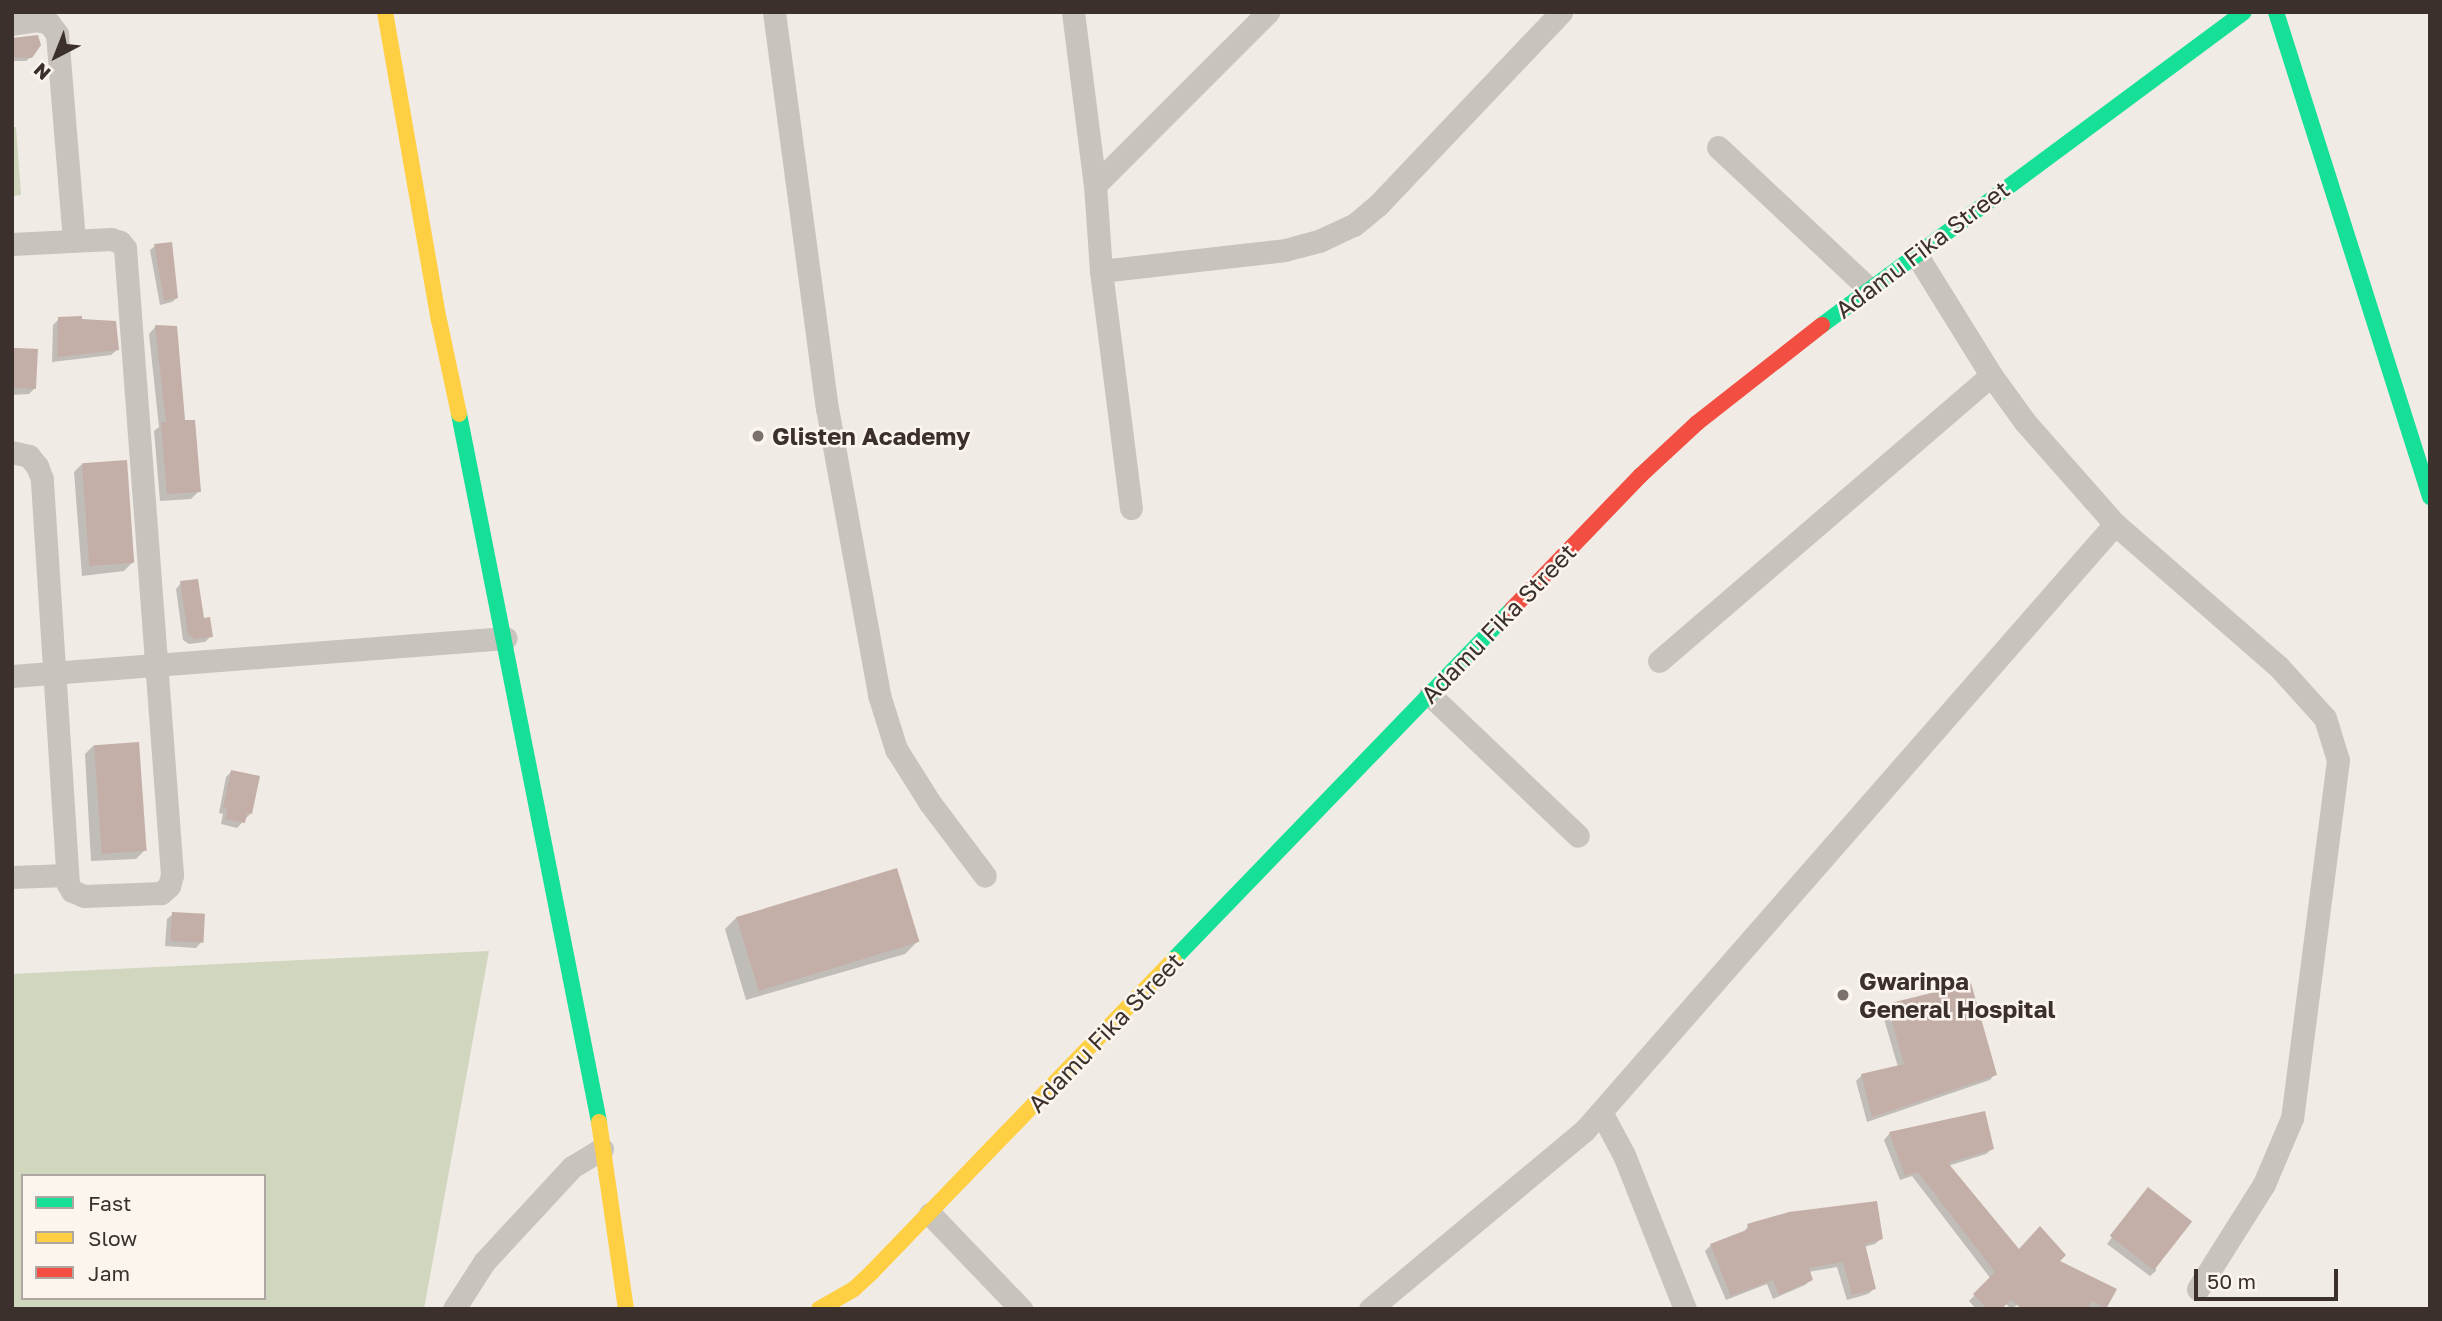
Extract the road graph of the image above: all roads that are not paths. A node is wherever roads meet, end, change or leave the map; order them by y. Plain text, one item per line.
1 (385, 12) edge
2 (774, 12) edge
3 (1073, 12) edge
4 (1268, 12) edge
5 (1561, 12) edge
6 (2244, 12) edge
7 (2276, 12) edge
8 (12, 24) edge
9 (1718, 147) dead end
10 (1095, 185) junction
11 (74, 240) junction
12 (12, 244) edge
13 (1916, 254) junction
14 (1101, 271) junction
15 (1869, 289) junction
16 (1991, 375) junction
17 (12, 452) edge
18 (2430, 497) edge
19 (1131, 508) dead end
20 (2115, 524) junction
21 (506, 638) junction
22 (1659, 661) dead end
23 (155, 664) junction
24 (52, 672) junction
25 (12, 676) edge
26 (1430, 695) junction
27 (1578, 836) dead end
28 (66, 875) junction
29 (985, 876) dead end
30 (12, 877) edge
31 (1601, 1112) junction
32 (602, 1149) junction
33 (930, 1213) junction
34 (2198, 1289) dead end
35 (454, 1309) edge
36 (626, 1309) edge
37 (819, 1309) edge
38 (1021, 1309) edge
39 (1370, 1309) edge
40 (1685, 1309) edge

1 - 21 street
2 - 29 street
3 - 10 street
4 - 10 street
5 - 14 street
6 - 13 street, Adamu Fika Street
7 - 18 street
8 - 11 street
9 - 15 street
10 - 14 street
11 - 12 street
11 - 23 street
13 - 15 street, Adamu Fika Street
13 - 16 street
14 - 19 street
15 - 26 street, Adamu Fika Street
16 - 20 street
16 - 22 street
17 - 24 street
20 - 31 street
20 - 34 street
21 - 23 street
21 - 32 street
23 - 24 street
23 - 28 street
24 - 25 street
24 - 28 street
26 - 27 street
26 - 33 street, Adamu Fika Street
28 - 30 street
31 - 39 street
31 - 40 street
32 - 35 street
32 - 36 street
33 - 37 street, Adamu Fika Street
33 - 38 street

